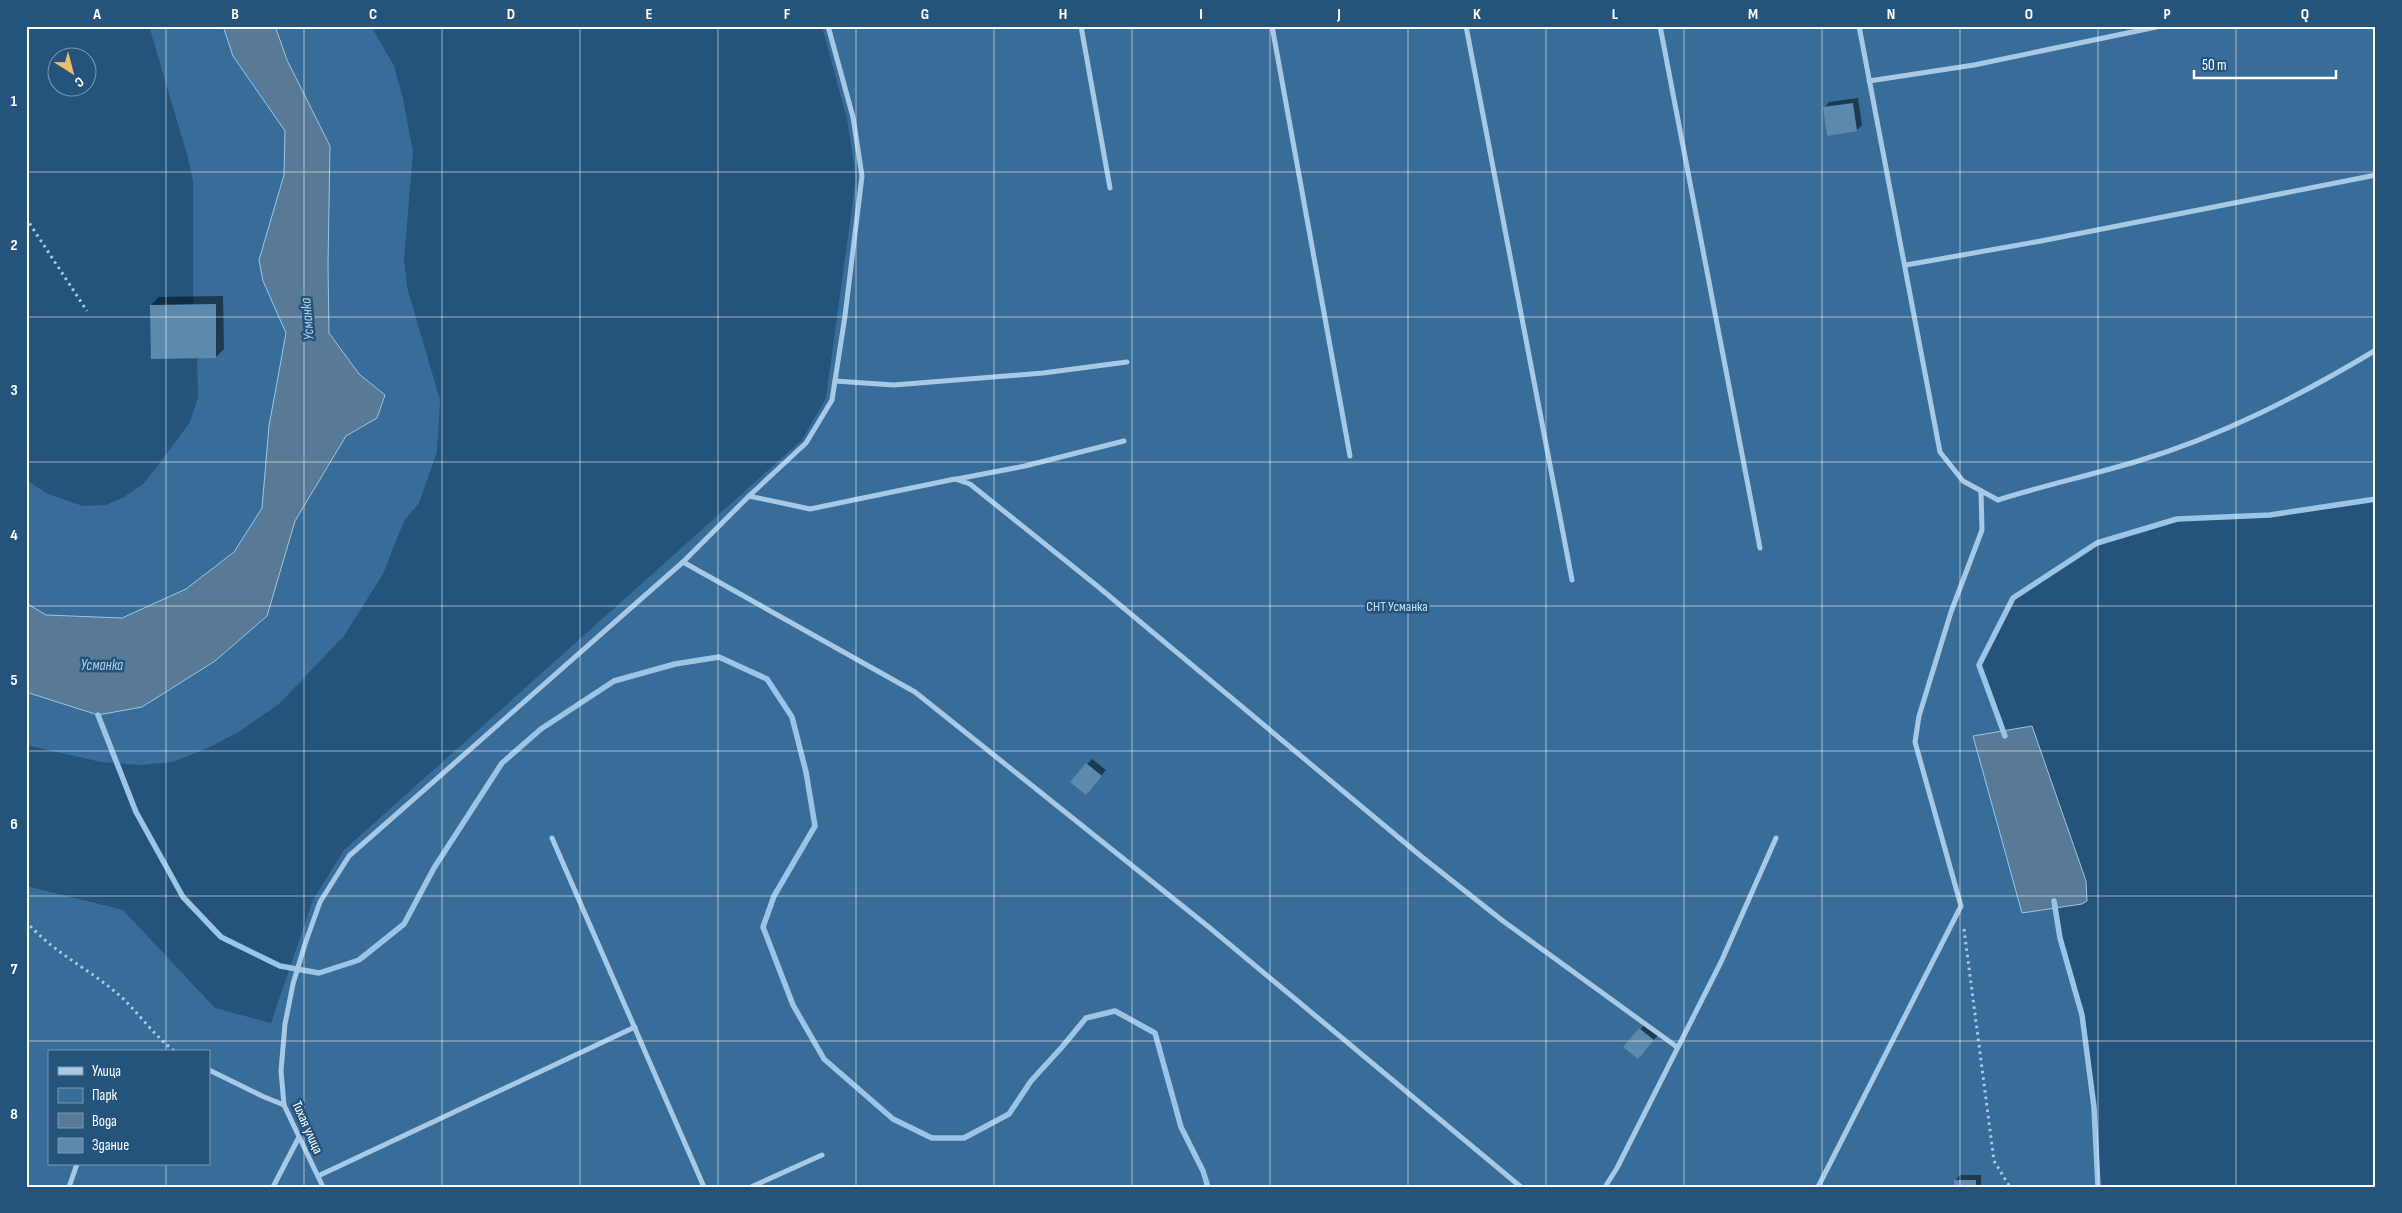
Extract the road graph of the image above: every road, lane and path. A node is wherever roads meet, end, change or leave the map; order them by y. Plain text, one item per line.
1 (828, 26) edge
2 (1081, 26) edge
3 (1272, 26) edge
4 (1466, 26) edge
5 (1660, 26) edge
6 (1859, 26) edge
7 (2162, 26) edge
8 (1869, 81) junction
9 (2376, 175) edge
10 (1110, 188) dead end
11 (26, 218) edge
12 (1906, 265) junction
13 (87, 311) dead end
14 (2376, 350) edge
15 (1127, 362) dead end
16 (835, 381) junction
17 (1124, 441) dead end
18 (1350, 456) dead end
19 (955, 479) junction
20 (1981, 491) junction
21 (749, 496) junction
22 (1760, 548) dead end
23 (683, 562) junction
24 (1572, 580) dead end
25 (552, 838) dead end
26 (1776, 838) dead end
27 (1961, 906) junction
28 (26, 920) edge
29 (26, 927) edge
30 (35, 931) junction
31 (635, 1027) junction
32 (1677, 1047) junction
33 (173, 1050) edge
34 (210, 1070) edge
35 (284, 1105) junction
36 (299, 1137) junction
37 (822, 1155) dead end
38 (77, 1166) edge
39 (318, 1176) junction
40 (69, 1187) edge
41 (273, 1187) edge
42 (323, 1187) edge
43 (704, 1187) edge
44 (751, 1187) edge
45 (1521, 1187) edge
46 (1605, 1187) edge
47 (1818, 1187) edge
48 (2010, 1187) edge

1 - 16 street, Тихая улица
2 - 10 street
3 - 18 street
4 - 24 street
5 - 22 street
6 - 8 street
7 - 8 street
8 - 12 street
9 - 12 street
11 - 13 path
12 - 20 street
14 - 20 street
15 - 16 street
16 - 21 street, Тихая улица
17 - 19 street
19 - 21 street
19 - 32 street
20 - 27 street
21 - 23 street, Тихая улица
23 - 35 street, Тихая улица
23 - 45 street
25 - 31 street
26 - 32 street
27 - 47 street
27 - 48 path
28 - 30 path
29 - 30 path
30 - 33 path
31 - 39 street
31 - 43 street
32 - 46 street
34 - 35 street
35 - 36 street, Тихая улица
36 - 39 street, Тихая улица
36 - 41 street
37 - 44 street
38 - 40 street
39 - 42 street, Тихая улица

